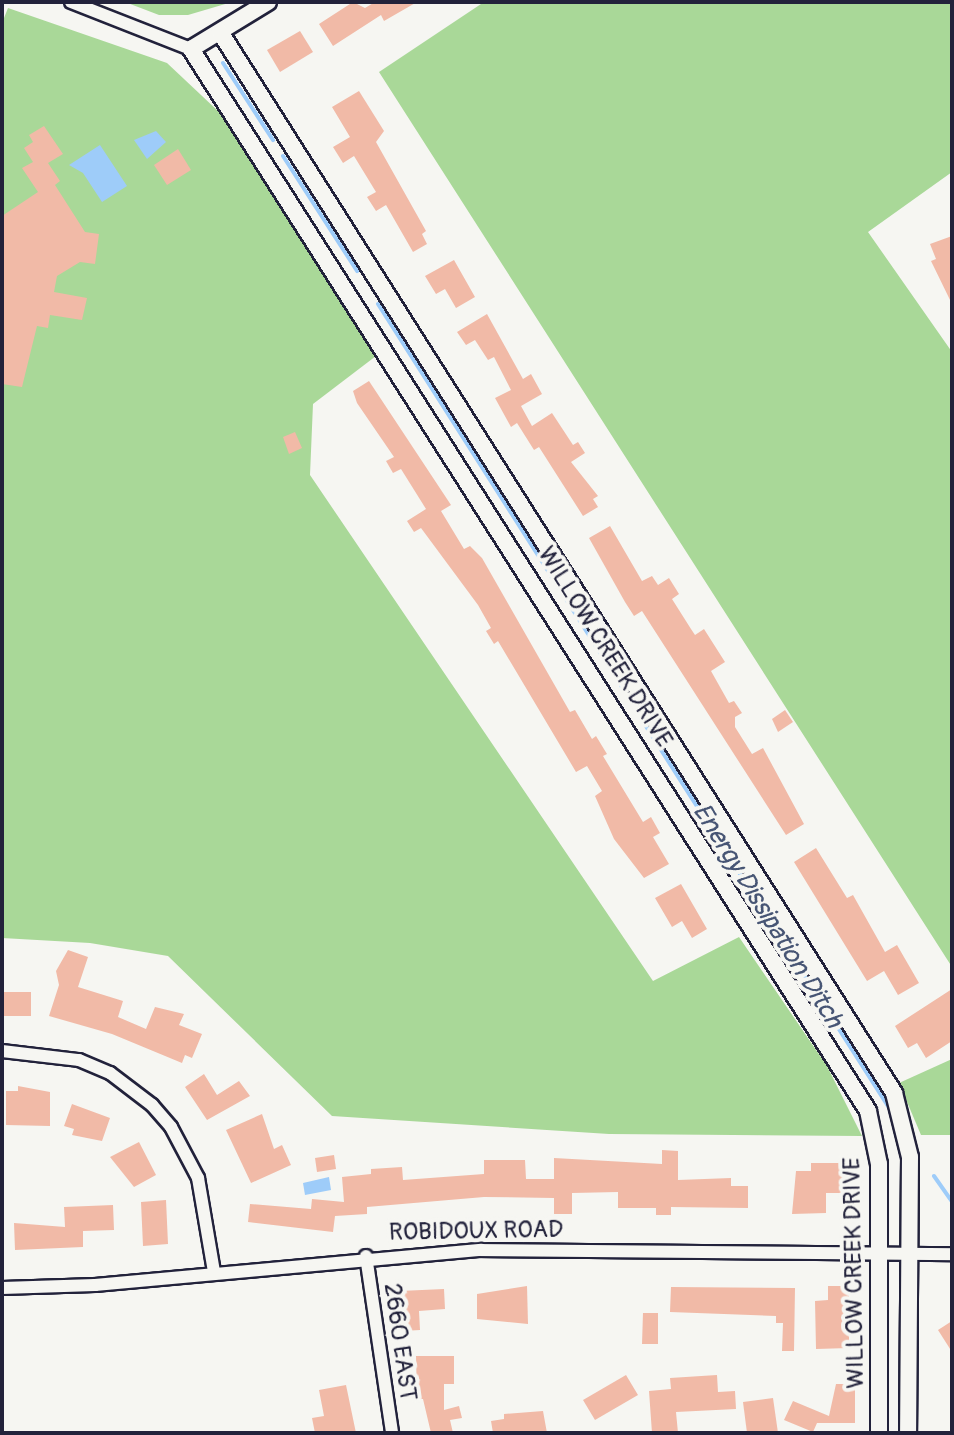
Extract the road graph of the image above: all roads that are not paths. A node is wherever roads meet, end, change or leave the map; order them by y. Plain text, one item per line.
1 (71, 2) edge
2 (268, 2) edge
3 (220, 32) junction
4 (191, 49) junction
5 (2, 1051) edge
6 (879, 1253) junction
7 (909, 1253) junction
8 (952, 1254) edge
9 (366, 1256) junction
10 (214, 1272) junction
11 (2, 1288) edge
12 (392, 1433) edge
13 (879, 1433) edge
14 (908, 1433) edge

1 - 4 street
2 - 3 street
3 - 4 street
3 - 7 street, WILLOW CREEK DRIVE
4 - 6 street, WILLOW CREEK DRIVE
5 - 10 street
6 - 7 street, ROBIDOUX ROAD
6 - 9 street, ROBIDOUX ROAD
6 - 13 street, WILLOW CREEK DRIVE
7 - 8 street, ROBIDOUX ROAD
7 - 14 street, WILLOW CREEK DRIVE
9 - 10 street, ROBIDOUX ROAD
9 - 12 street, 2660 EAST
10 - 11 street, ROBIDOUX ROAD

